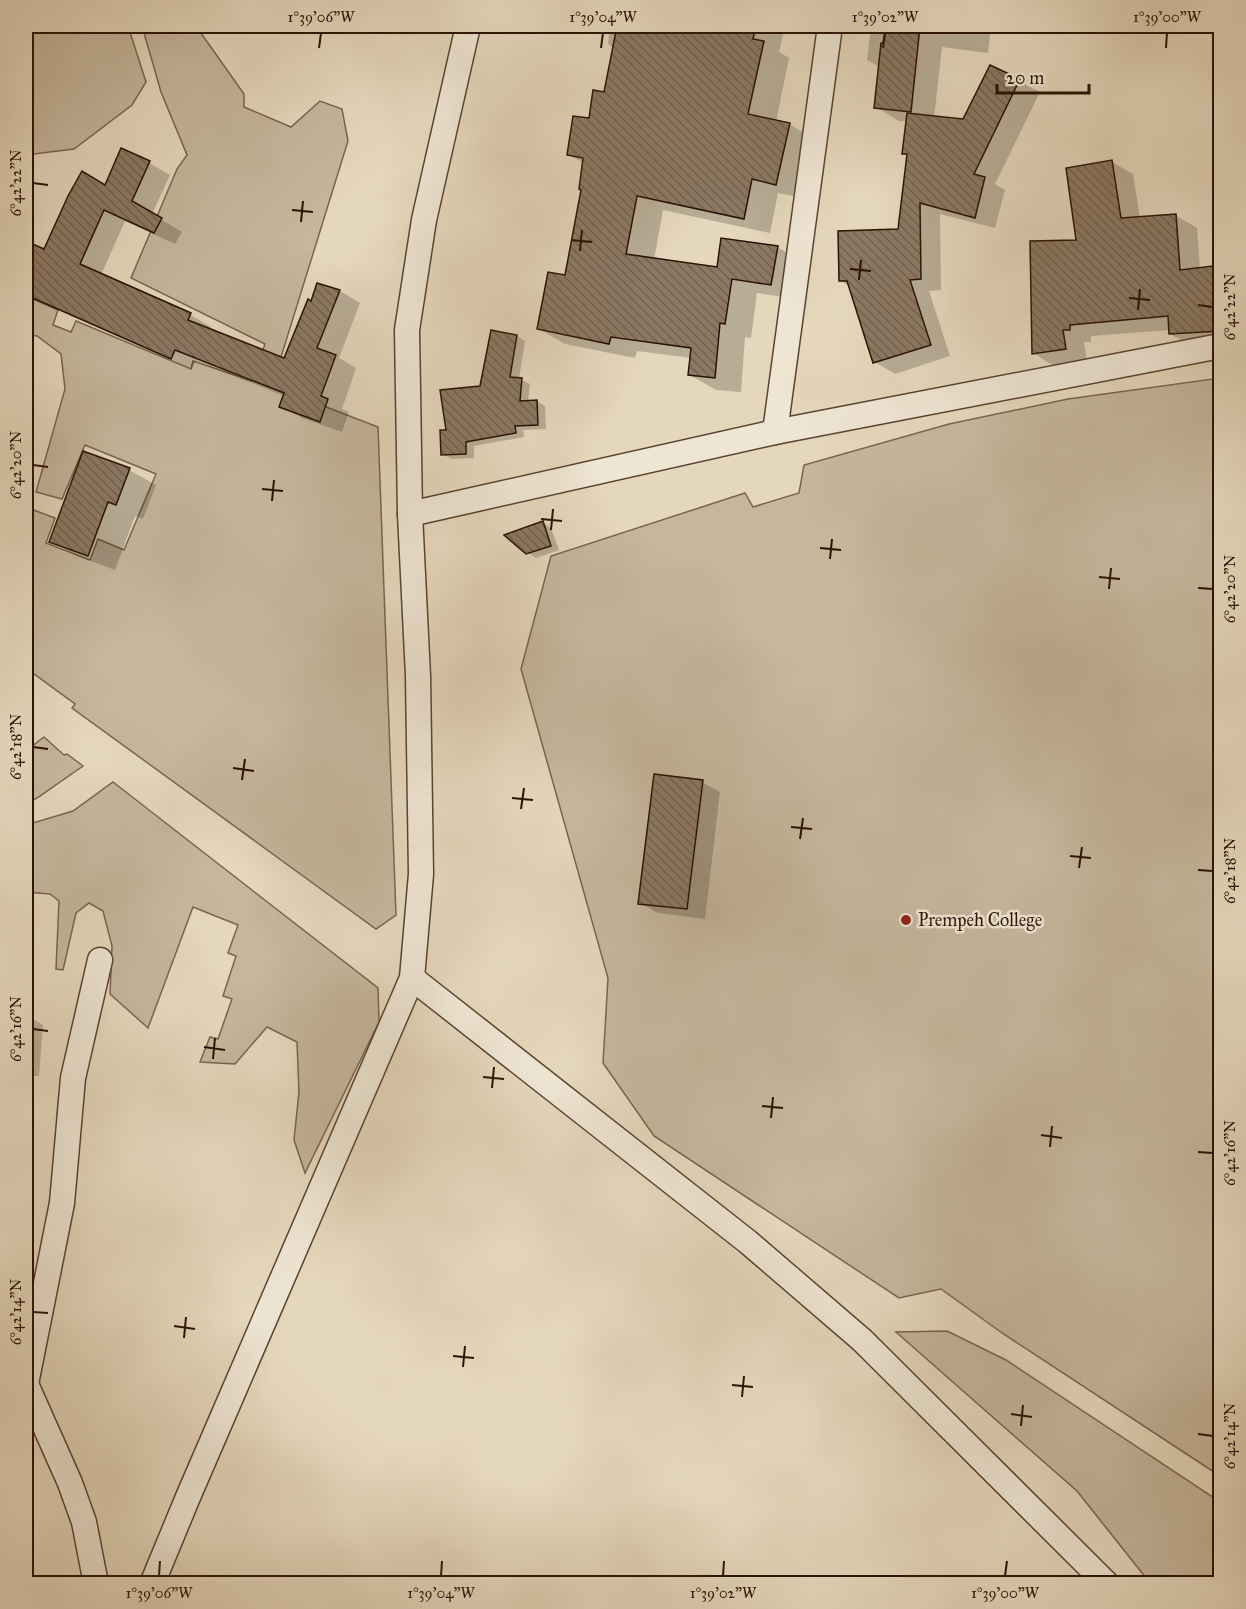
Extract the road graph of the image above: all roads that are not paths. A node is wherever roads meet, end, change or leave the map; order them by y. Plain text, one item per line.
1 (468, 26) edge
2 (830, 26) edge
3 (1221, 346) edge
4 (775, 432) junction
5 (410, 514) junction
6 (100, 960) dead end
7 (412, 978) junction
8 (26, 1384) edge
9 (96, 1584) edge
10 (153, 1584) edge
11 (1107, 1584) edge

1 - 5 street
2 - 4 street
3 - 4 street
4 - 5 street
5 - 7 street
6 - 8 street
7 - 10 street
7 - 11 street
8 - 9 street

